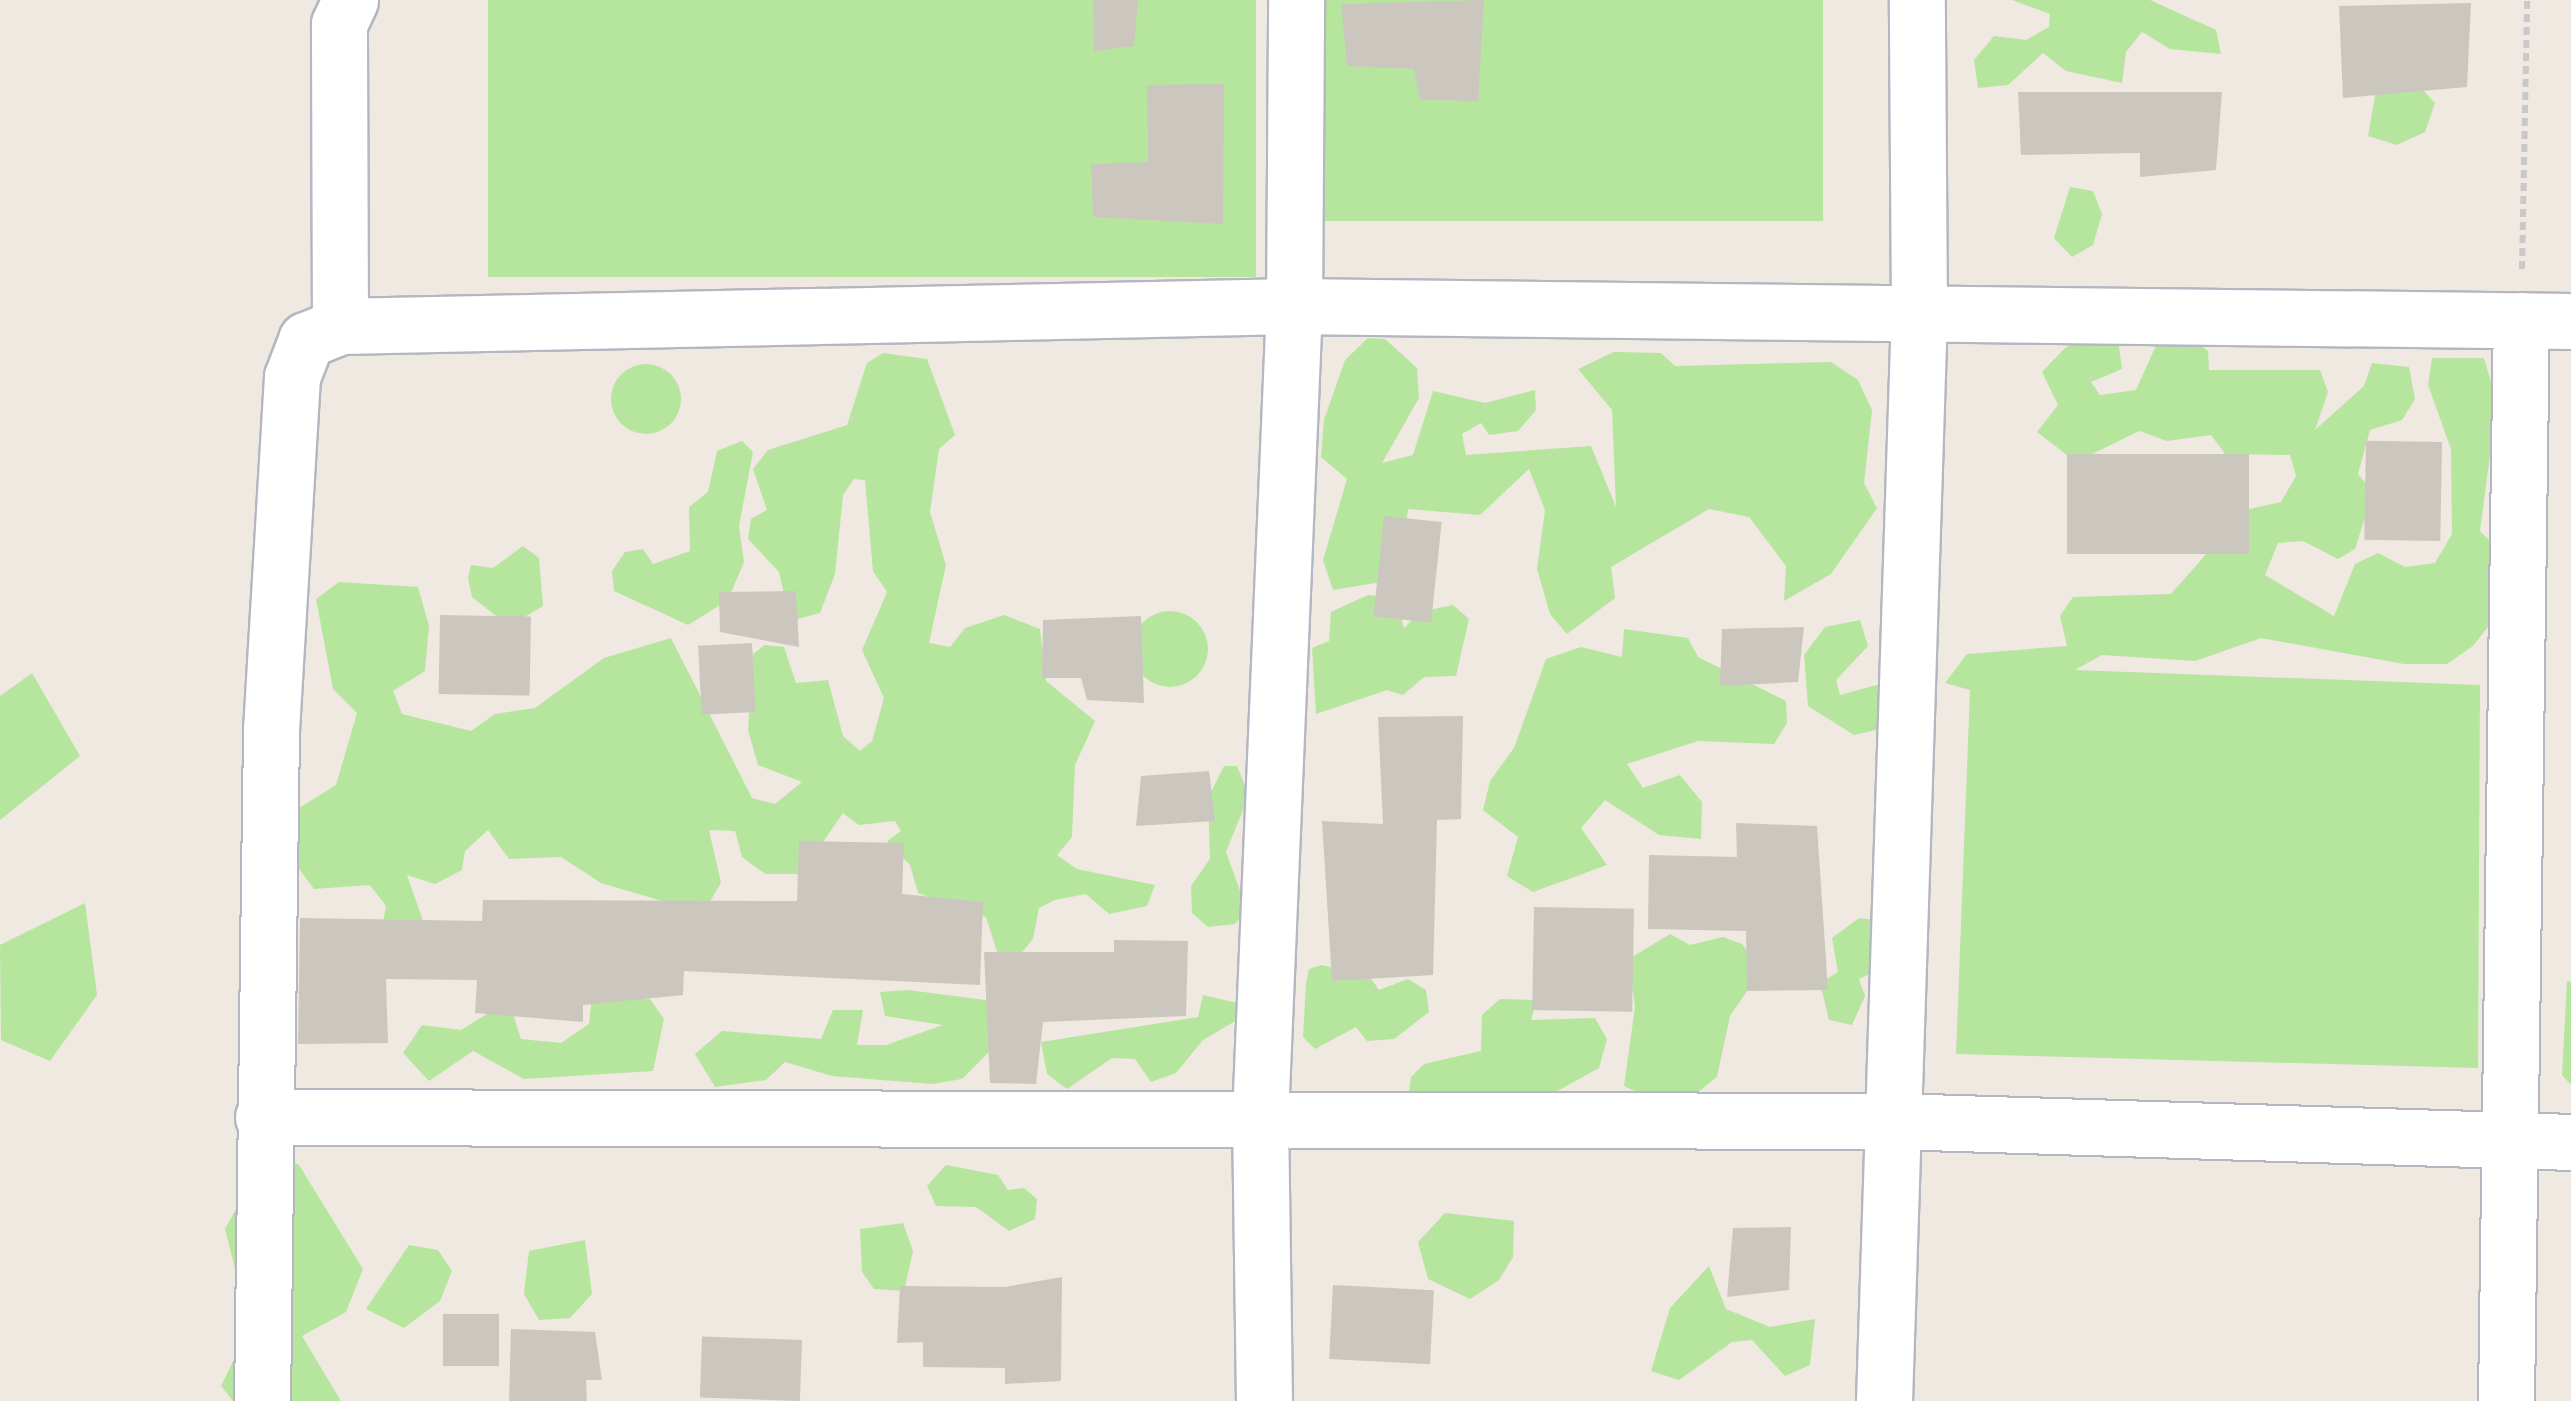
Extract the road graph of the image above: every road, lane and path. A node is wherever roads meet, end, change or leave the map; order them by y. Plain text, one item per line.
1 (350, 0) edge
2 (1296, 0) edge
3 (1917, 0) edge
4 (2527, 0) edge
5 (1294, 306) junction
6 (1919, 314) junction
7 (2546, 320) edge
8 (340, 326) junction
9 (264, 1116) junction
10 (1260, 1117) junction
11 (1893, 1121) junction
12 (2506, 1141) junction
13 (2571, 1142) edge
14 (262, 1401) edge
15 (1264, 1401) edge
16 (1884, 1401) edge
17 (2506, 1401) edge

1 - 8 street
2 - 5 street
3 - 6 street
4 - 7 path
5 - 6 street
5 - 8 street
5 - 10 street
6 - 7 street
6 - 11 street
7 - 12 street
8 - 9 street
9 - 10 street
9 - 14 street
10 - 11 street
10 - 15 street
11 - 12 street
11 - 16 street
12 - 13 street
12 - 17 street

